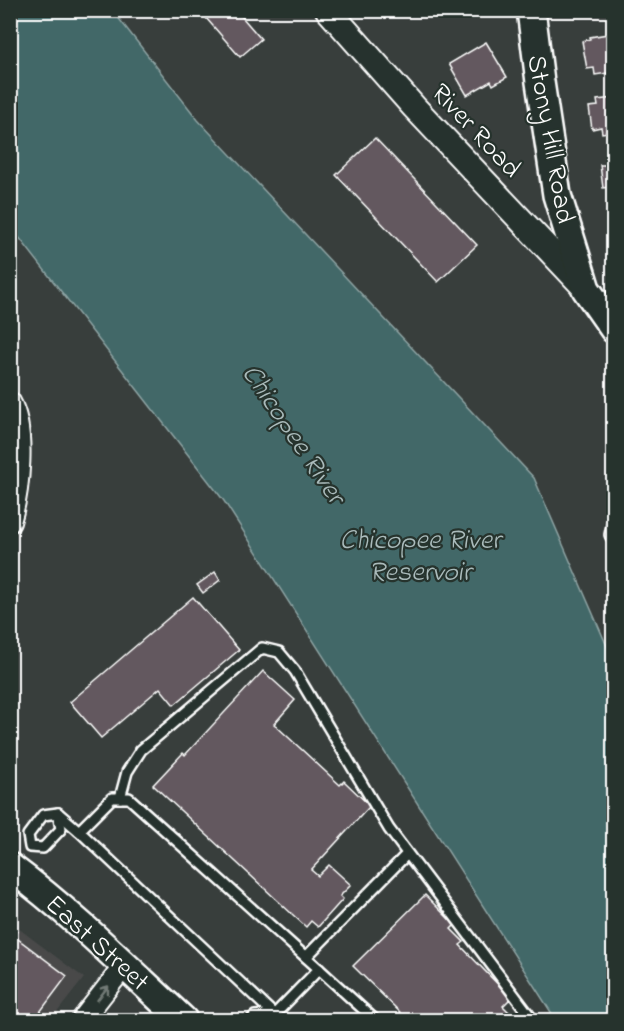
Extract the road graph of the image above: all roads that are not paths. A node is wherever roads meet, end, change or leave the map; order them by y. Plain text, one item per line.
1 (328, 10) edge
2 (531, 10) edge
3 (586, 289) junction
4 (614, 329) edge
5 (10, 402) edge
6 (614, 516) edge
7 (10, 522) edge
8 (614, 541) edge
9 (120, 798) junction
10 (58, 813) junction
11 (80, 831) junction
12 (30, 847) junction
13 (407, 854) junction
14 (15, 863) edge
15 (306, 957) junction
16 (124, 965) junction
17 (319, 969) junction
18 (277, 1019) edge
19 (82, 1020) edge
20 (183, 1020) edge
21 (251, 1020) edge
22 (375, 1020) edge
23 (533, 1020) edge

1 - 3 street, River Road
2 - 3 main road, Stony Hill Road
3 - 4 main road, Stony Hill Road
5 - 7 street
6 - 8 lane
9 - 11 lane
9 - 13 lane
9 - 15 lane
10 - 11 lane
10 - 12 lane
10 - 12 lane
11 - 18 lane
12 - 14 lane
13 - 15 lane
13 - 23 lane
14 - 16 main road, East Street
15 - 17 lane
19 -> 16 street
16 - 20 main road, East Street
17 - 18 lane
17 - 22 lane
18 - 21 lane

